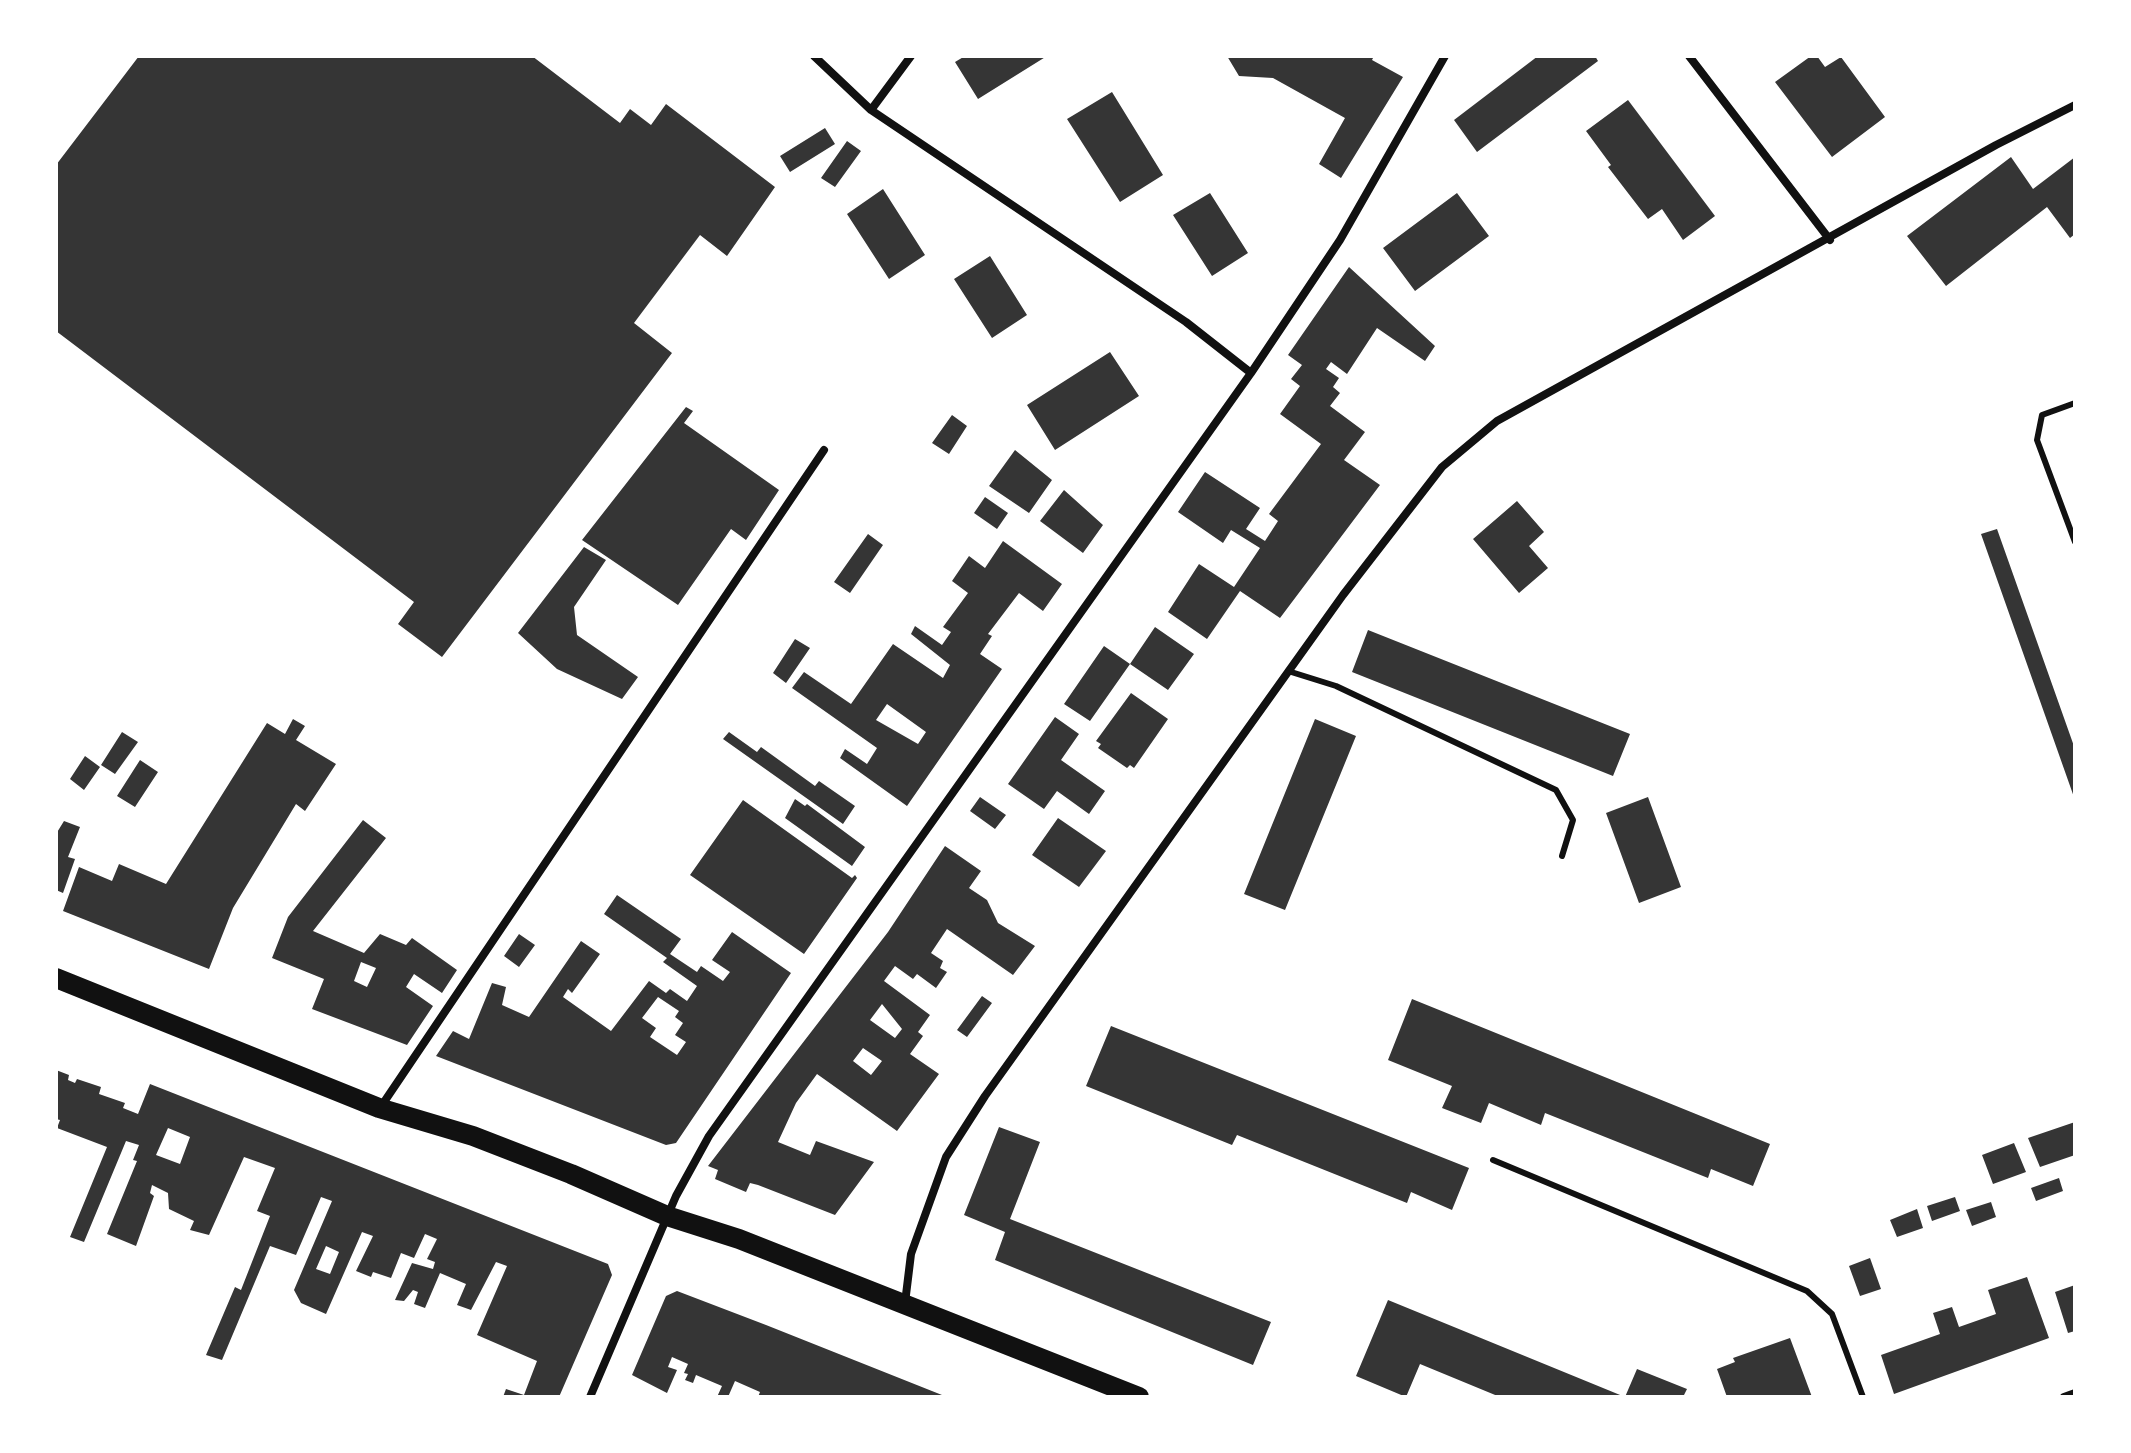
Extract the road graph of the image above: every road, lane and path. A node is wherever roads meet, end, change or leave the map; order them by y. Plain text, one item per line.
1 (911, 56) edge
2 (1445, 56) edge
3 (1689, 56) edge
4 (818, 60) edge
5 (2075, 105) edge
6 (871, 110) junction
7 (1830, 240) junction
8 (1251, 373) junction
9 (2075, 403) edge
10 (824, 450) dead end
11 (2075, 542) edge
12 (1288, 671) junction
13 (1562, 856) dead end
14 (56, 978) edge
15 (379, 1108) junction
16 (1493, 1160) dead end
17 (667, 1216) junction
18 (905, 1303) junction
19 (2075, 1393) edge
20 (590, 1397) edge
21 (1139, 1397) edge
22 (1863, 1397) edge
23 (2064, 1397) edge

1 - 6 street
2 - 8 street
3 - 7 street
4 - 6 street
5 - 7 street
6 - 8 street
7 - 12 street
8 - 17 street
9 - 11 lane
10 - 15 street
12 - 13 lane
12 - 18 street
14 - 15 main road
15 - 17 main road
16 - 22 lane
17 - 18 main road
17 - 20 street
18 - 21 main road
19 - 23 street

